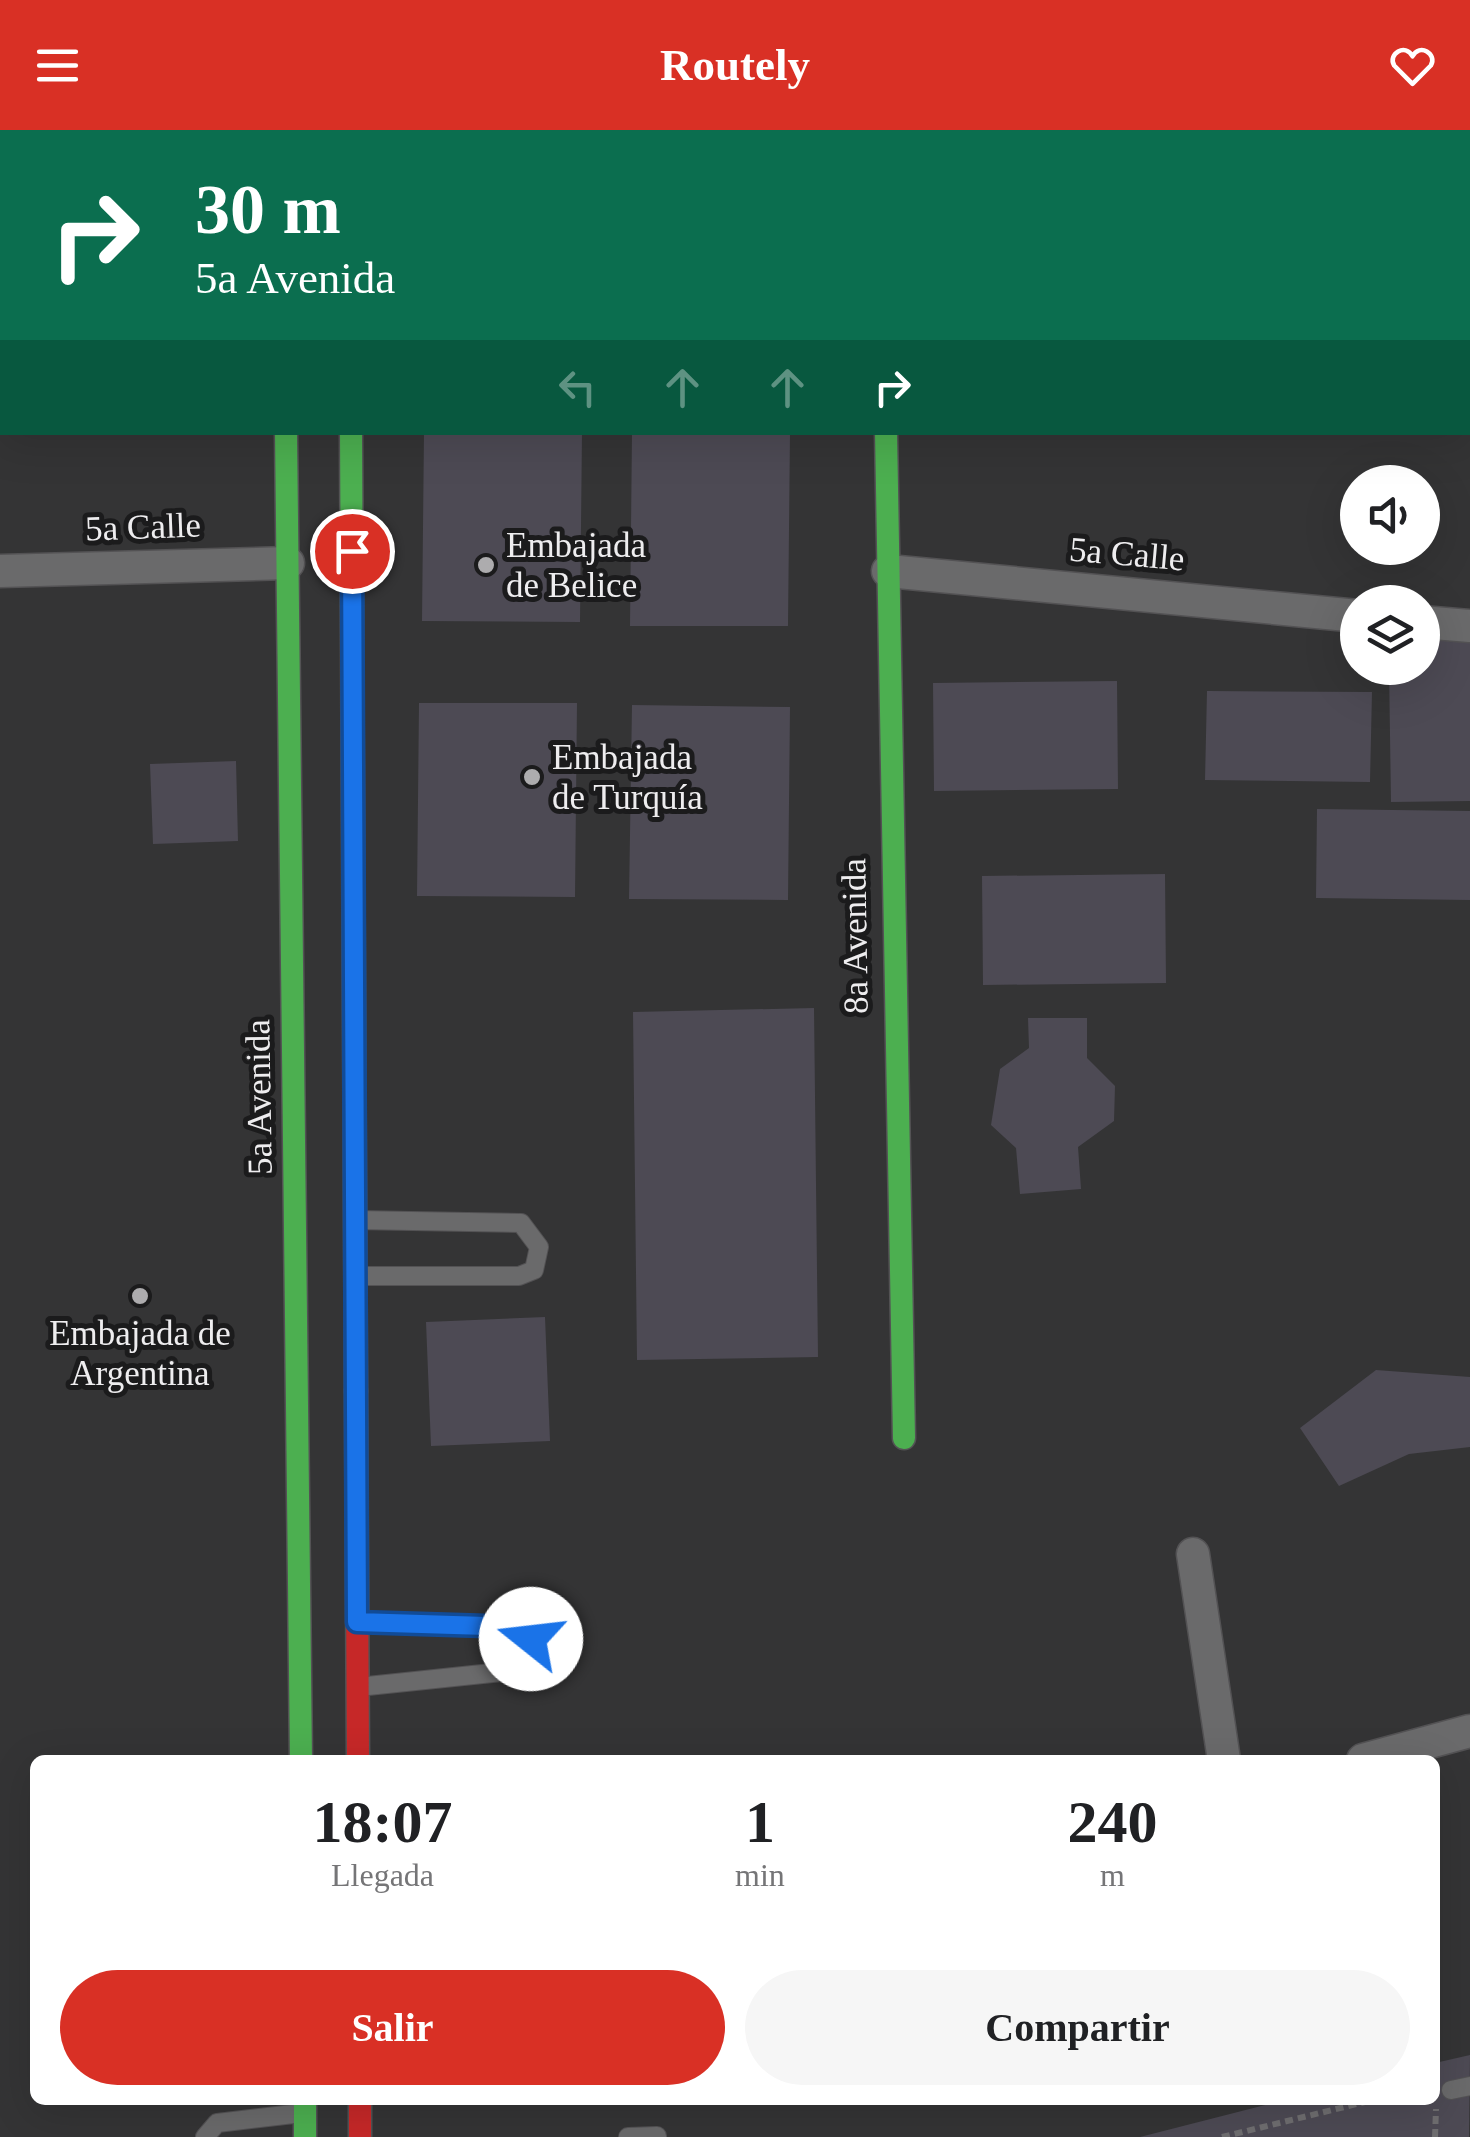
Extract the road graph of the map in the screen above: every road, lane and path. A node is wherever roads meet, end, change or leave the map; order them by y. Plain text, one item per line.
1 (286, 435) edge
2 (351, 435) edge
3 (886, 435) edge
4 (288, 563) junction
5 (0, 572) edge
6 (888, 572) junction
7 (1340, 614) edge
8 (1440, 624) edge
9 (1470, 626) edge
10 (355, 1220) junction
11 (356, 1276) junction
12 (904, 1438) dead end
13 (1193, 1554) dead end
14 (357, 1622) junction
15 (357, 1687) junction
16 (1470, 1731) edge
17 (301, 1755) edge
18 (358, 1755) edge
19 (1223, 1755) edge
20 (1381, 1755) edge
21 (1470, 2086) edge
22 (1450, 2090) dead end
23 (360, 2105) edge
24 (1352, 2105) edge
25 (305, 2106) edge
26 (658, 2136) edge
27 (205, 2137) edge
28 (306, 2137) edge
29 (360, 2137) edge
30 (628, 2137) edge
31 (1222, 2137) edge

1 - 4 street, 5a Avenida
2 - 10 street
3 - 6 street, 8a Avenida
4 - 5 street, 5a Calle
4 - 17 street, 5a Avenida
6 - 7 street, 5a Calle
6 - 12 street, 8a Avenida
8 - 9 street
10 - 11 street
10 - 11 lane
11 - 14 street
13 - 19 street
14 - 15 street
14 - 15 lane
15 - 18 street
16 - 20 street
21 - 22 lane
23 - 29 street
24 - 31 path
25 - 27 lane
25 - 28 street
26 - 30 lane

